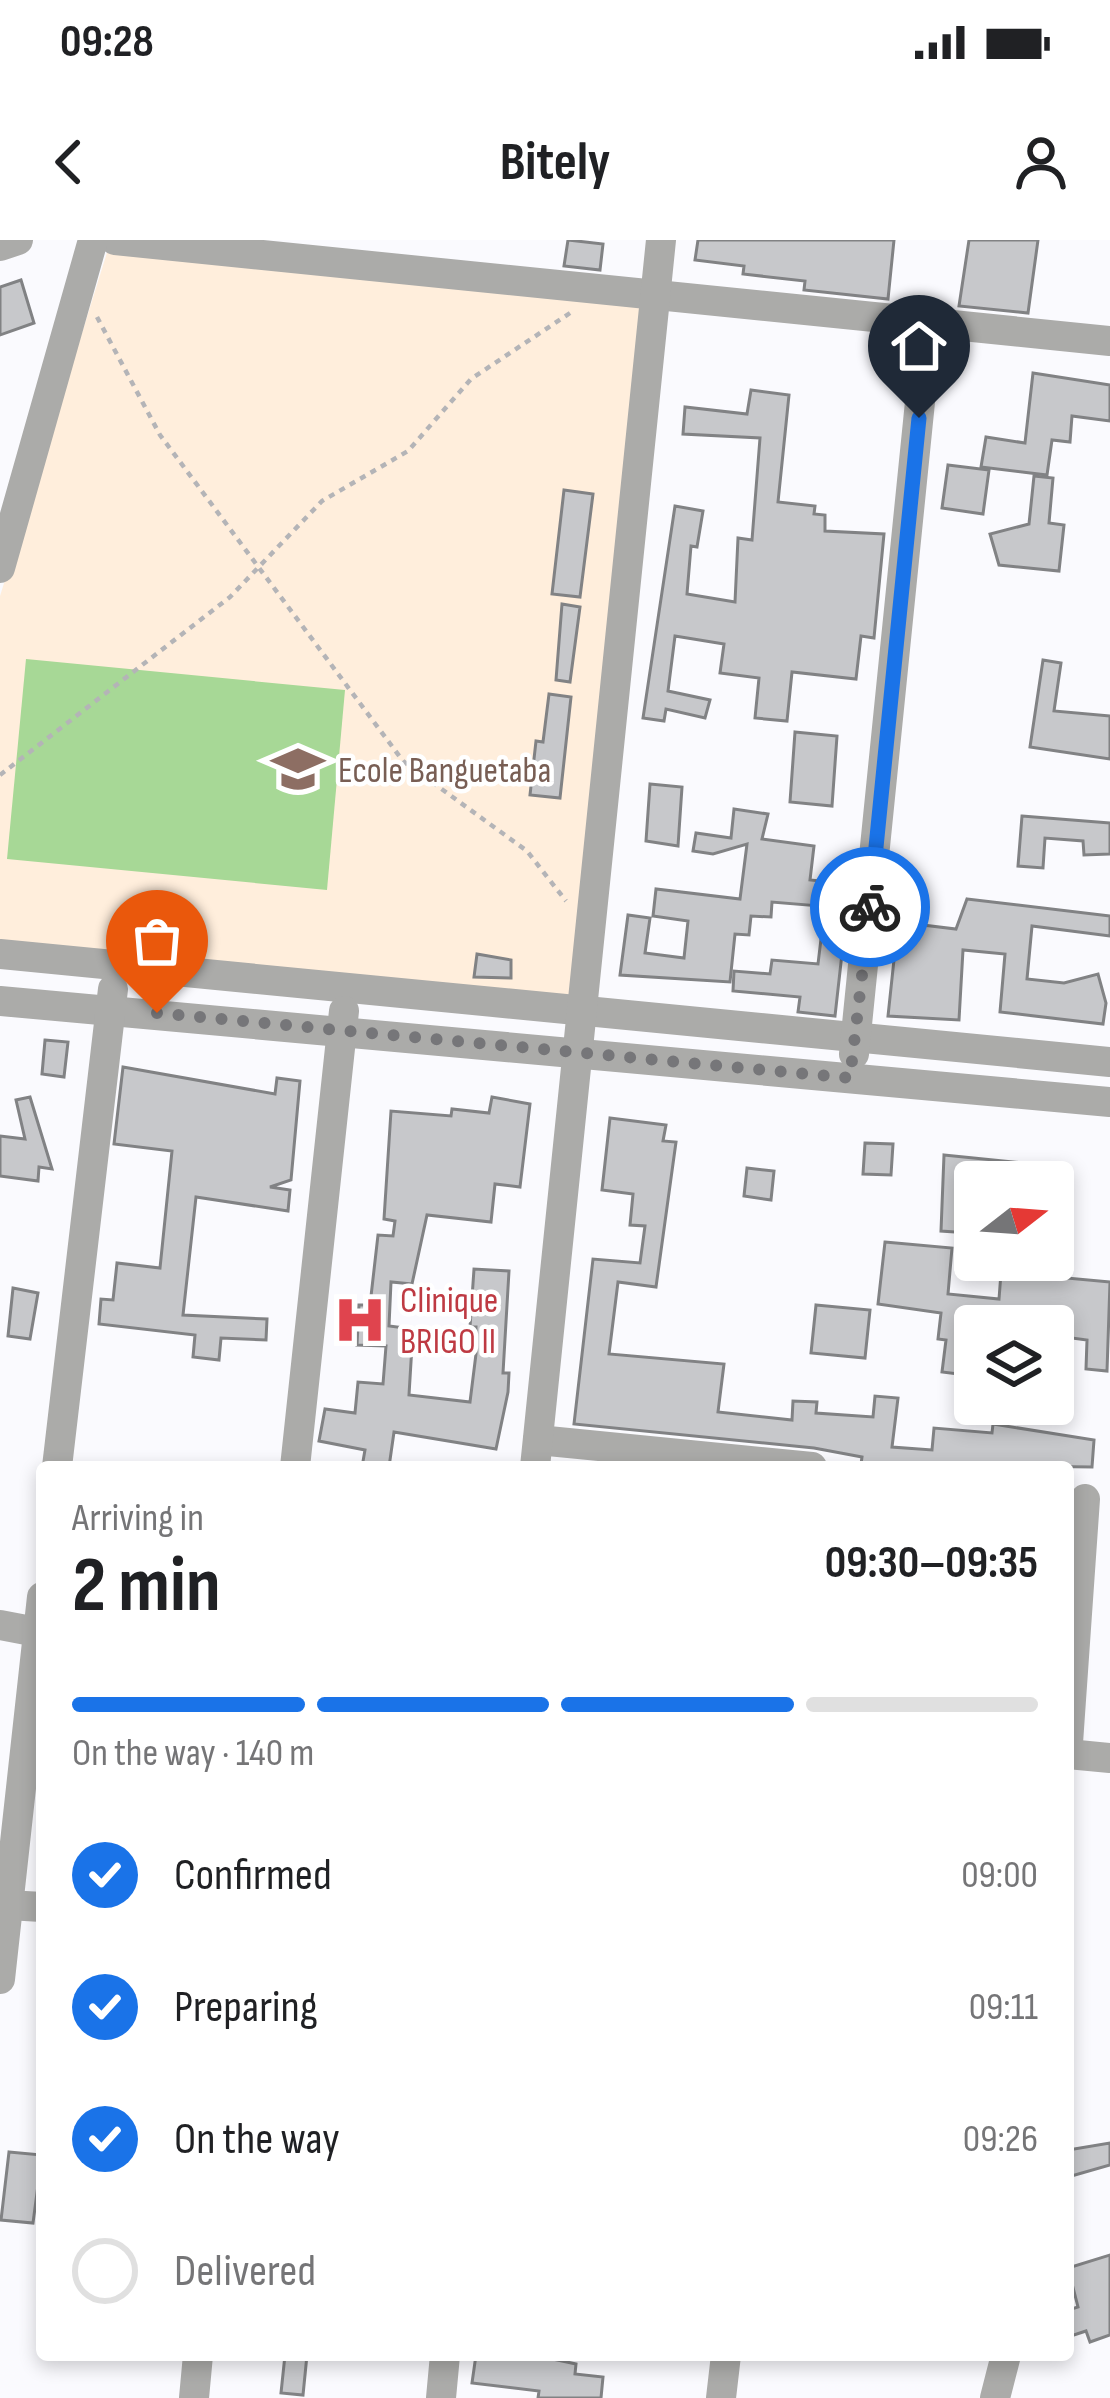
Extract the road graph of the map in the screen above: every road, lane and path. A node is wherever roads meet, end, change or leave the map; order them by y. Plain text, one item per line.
1 (18, 240) edge
2 (93, 240) edge
3 (115, 240) edge
4 (661, 240) edge
5 (0, 246) edge
6 (615, 290) junction
7 (83, 291) junction
8 (654, 294) junction
9 (928, 322) junction
10 (1110, 341) edge
11 (0, 568) edge
12 (256, 570) junction
13 (0, 775) edge
14 (566, 902) dead end
15 (0, 953) edge
16 (116, 965) junction
17 (347, 988) junction
18 (0, 1001) edge
19 (111, 1008) junction
20 (581, 1011) junction
21 (342, 1030) junction
22 (856, 1037) junction
23 (577, 1052) junction
24 (1110, 1062) edge
25 (850, 1078) junction
26 (1110, 1102) edge
27 (536, 1453) edge
28 (58, 1461) edge
29 (296, 1461) edge
30 (694, 1461) edge
31 (1088, 1500) edge
32 (0, 1625) edge
33 (36, 1631) edge
34 (36, 1666) edge
35 (1074, 1671) edge
36 (1074, 1755) edge
37 (1110, 1758) edge
38 (8, 1905) junction
39 (36, 1907) edge
40 (0, 1978) edge
41 (197, 2361) edge
42 (444, 2361) edge
43 (724, 2361) edge
44 (1004, 2361) edge
45 (194, 2398) edge
46 (441, 2398) edge
47 (721, 2398) edge
48 (995, 2398) edge

1 - 5 street
2 - 7 street
3 - 6 street
4 - 8 street
6 - 8 street
6 - 12 path
7 - 11 street
7 - 12 path
8 - 9 street
8 - 20 street
9 - 10 street
9 - 22 street
12 - 13 path
12 - 14 path
15 - 16 street
16 - 17 street
16 - 19 street
17 - 20 street
17 - 21 street
18 - 19 street
19 - 21 street
19 - 28 street
20 - 22 street
20 - 23 street
21 - 23 street
21 - 29 street
22 - 24 street
22 - 25 street
23 - 25 street
23 - 27 street
25 - 26 street
27 - 30 street
31 - 35 street
32 - 33 street
34 - 38 street
36 - 37 street
38 - 39 street
38 - 40 street
41 - 45 street
42 - 46 street
43 - 47 street
44 - 48 street

